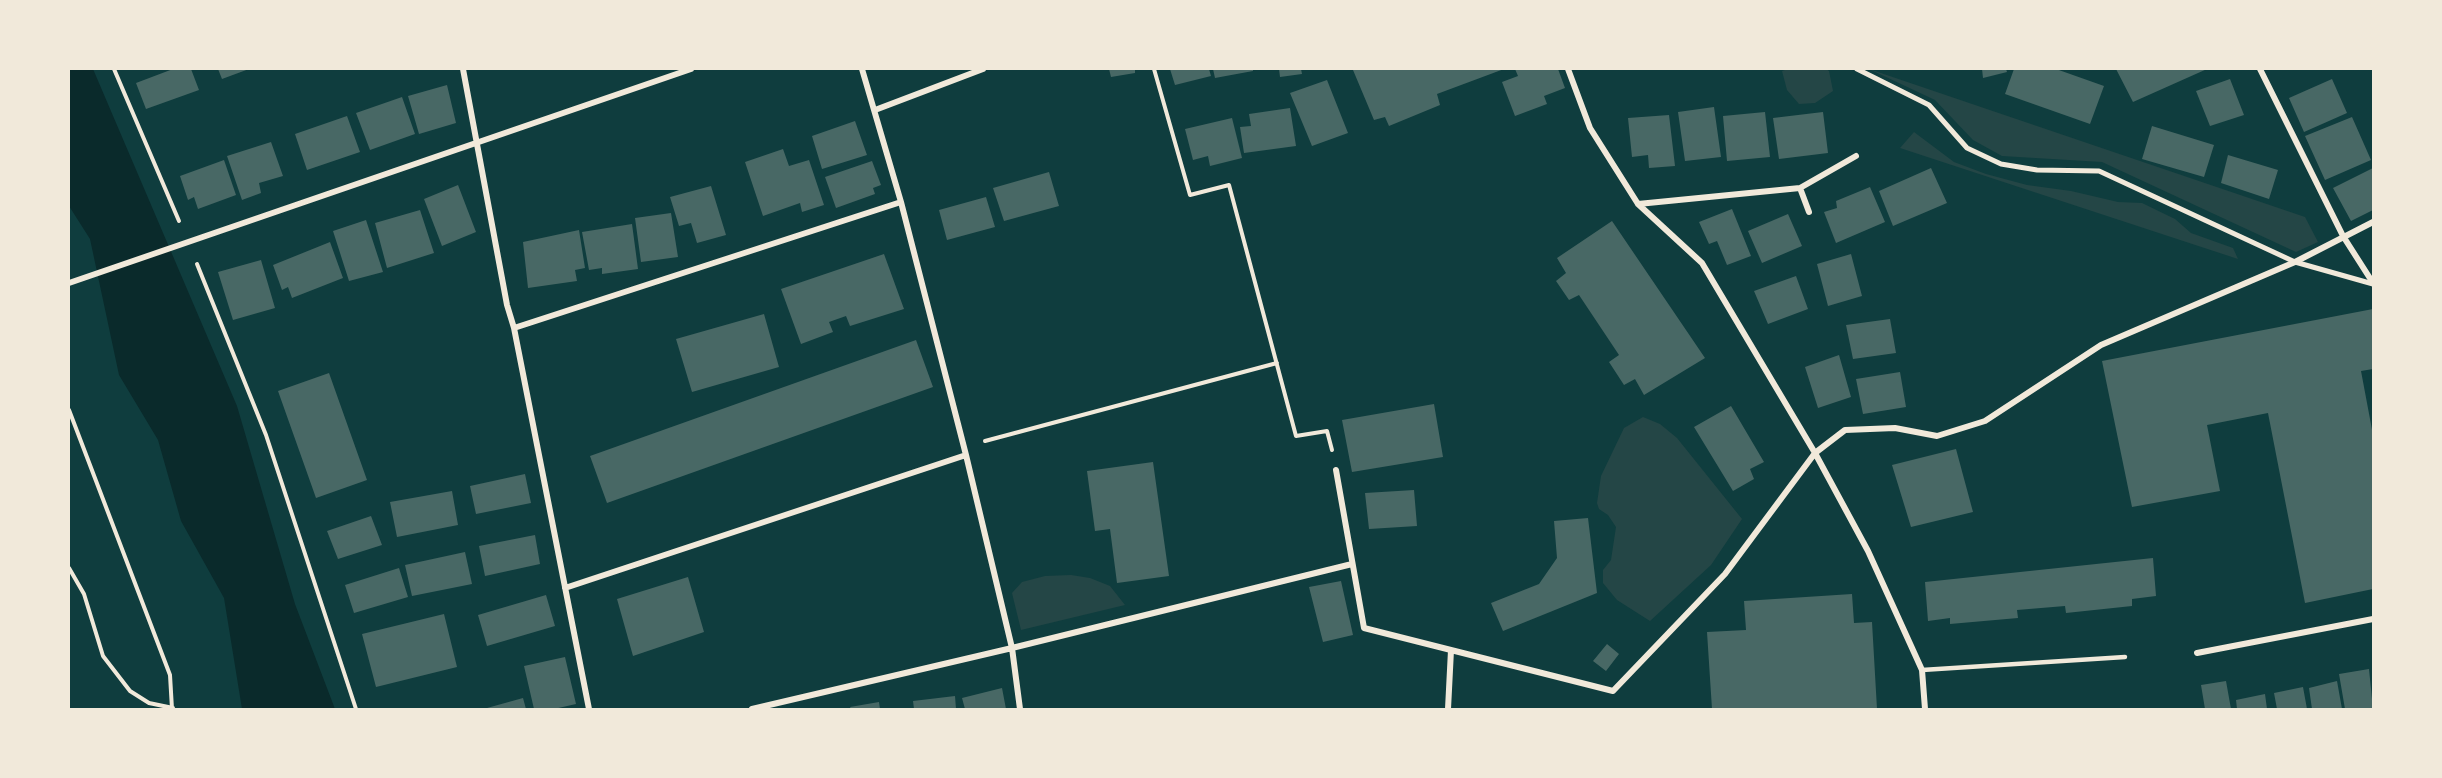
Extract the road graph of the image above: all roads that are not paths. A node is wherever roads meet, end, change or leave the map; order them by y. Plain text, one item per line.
1 (463, 69) edge
2 (691, 69) edge
3 (862, 69) edge
4 (983, 69) edge
5 (1568, 69) edge
6 (1857, 69) edge
7 (2260, 69) edge
8 (876, 110) junction
9 (476, 143) junction
10 (1856, 156) dead end
11 (1800, 188) junction
12 (901, 202) junction
13 (1638, 204) junction
14 (1809, 212) dead end
15 (2373, 222) edge
16 (2343, 236) junction
17 (2295, 262) junction
18 (69, 283) edge
19 (2373, 284) edge
20 (514, 328) junction
21 (1815, 453) junction
22 (966, 455) junction
23 (1336, 470) road end
24 (1352, 564) junction
25 (565, 588) junction
26 (2373, 620) edge
27 (1012, 648) junction
28 (1452, 650) junction
29 (2197, 653) dead end
30 (2125, 657) dead end
31 (1922, 670) junction
32 (589, 709) edge
33 (752, 709) edge
34 (1020, 709) edge
35 (1448, 709) edge
36 (1925, 709) edge

1 - 9 street
2 - 9 street
3 - 8 street
4 - 8 street
5 - 13 street
6 - 17 street
7 - 16 street
8 - 12 street
9 - 18 street
9 - 20 street
10 - 11 street
11 - 13 street
11 - 14 street
12 - 20 street
12 - 22 street
13 - 21 street
15 - 16 street
16 - 17 street
16 - 19 street
17 - 19 street
17 - 21 street
20 - 25 street
21 - 28 street
21 - 31 street
22 - 25 street
22 - 27 street
23 - 24 street
24 - 27 street
24 - 28 street
25 - 32 street
26 - 29 street
27 - 33 street
27 - 34 street
28 - 35 street
30 - 31 lane
31 - 36 street

